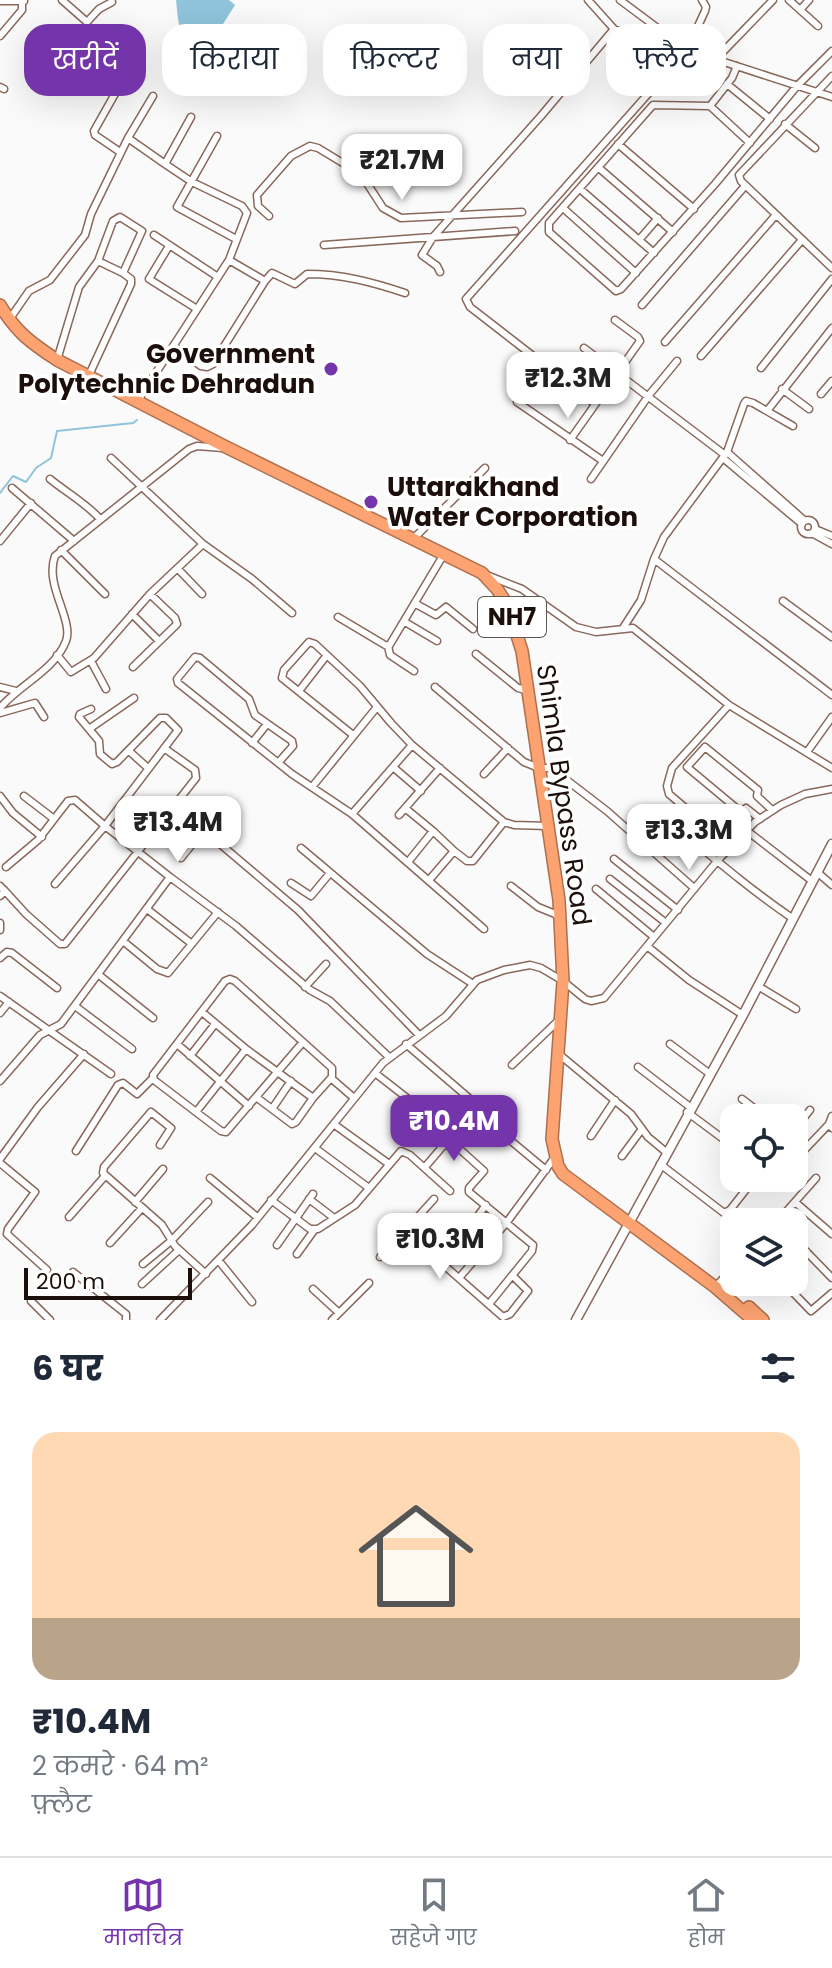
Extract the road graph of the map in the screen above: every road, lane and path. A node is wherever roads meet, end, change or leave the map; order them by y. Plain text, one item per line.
1 (62, 0) edge
2 (588, 0) edge
3 (620, 0) edge
4 (702, 0) edge
5 (773, 0) edge
6 (789, 0) edge
7 (809, 0) edge
8 (0, 1) edge
9 (23, 1) edge
10 (112, 2) edge
11 (800, 10) junction
12 (610, 24) edge
13 (650, 24) edge
14 (699, 24) edge
15 (818, 26) dead end
16 (0, 36) edge
17 (606, 39) edge
18 (726, 49) edge
19 (832, 51) edge
20 (726, 62) edge
21 (737, 66) junction
22 (832, 76) edge
23 (727, 84) junction
24 (797, 86) junction
25 (816, 91) junction
26 (114, 96) edge
27 (153, 96) dead end
28 (647, 96) edge
29 (832, 97) edge
30 (710, 106) junction
31 (191, 117) dead end
32 (770, 119) junction
33 (785, 124) junction
34 (217, 136) dead end
35 (128, 138) junction
36 (750, 143) junction
37 (618, 144) junction
38 (815, 148) dead end
39 (120, 152) junction
40 (165, 164) junction
41 (599, 168) junction
42 (192, 182) junction
43 (745, 186) junction
44 (580, 189) junction
45 (563, 208) junction
46 (694, 209) junction
47 (522, 212) dead end
48 (451, 215) junction
49 (269, 216) dead end
50 (775, 216) junction
51 (658, 218) junction
52 (515, 231) dead end
53 (673, 232) junction
54 (154, 235) dead end
55 (433, 237) junction
56 (236, 239) junction
57 (639, 240) junction
58 (801, 241) junction
59 (324, 245) dead end
60 (169, 246) junction
61 (654, 253) junction
62 (229, 260) junction
63 (98, 261) junction
64 (832, 268) edge
65 (440, 272) dead end
66 (123, 273) junction
67 (636, 273) junction
68 (218, 277) junction
69 (832, 279) edge
70 (265, 281) junction
71 (405, 293) dead end
72 (0, 305) edge
73 (642, 305) dead end
74 (197, 309) junction
75 (9, 320) junction
76 (615, 320) dead end
77 (832, 328) edge
78 (665, 342) dead end
79 (173, 346) junction
80 (584, 348) dead end
81 (701, 356) dead end
82 (57, 360) junction
83 (677, 361) dead end
84 (761, 368) dead end
85 (617, 372) junction
86 (89, 375) junction
87 (832, 381) edge
88 (782, 389) junction
89 (821, 394) dead end
90 (649, 395) junction
91 (137, 402) junction
92 (517, 402) dead end
93 (595, 404) junction
94 (809, 409) dead end
95 (767, 411) junction
96 (793, 426) dead end
97 (570, 440) junction
98 (229, 449) junction
99 (725, 455) junction
100 (111, 458) dead end
101 (603, 461) junction
102 (485, 468) dead end
103 (50, 479) dead end
104 (591, 479) dead end
105 (140, 486) junction
106 (12, 488) dead end
107 (31, 503) junction
108 (100, 519) junction
109 (804, 522) junction
110 (813, 531) junction
111 (832, 536) edge
112 (413, 539) junction
113 (0, 541) edge
114 (74, 541) junction
115 (203, 544) junction
116 (832, 544) edge
117 (61, 550) junction
118 (444, 554) junction
119 (654, 559) junction
120 (178, 569) junction
121 (482, 573) junction
122 (105, 594) dead end
123 (150, 594) junction
124 (202, 594) dead end
125 (783, 601) dead end
126 (416, 604) junction
127 (292, 613) dead end
128 (132, 614) junction
129 (338, 617) dead end
130 (405, 622) junction
131 (623, 628) junction
132 (473, 629) dead end
133 (832, 637) edge
134 (159, 641) junction
135 (437, 641) dead end
136 (388, 646) junction
137 (476, 654) dead end
138 (57, 655) junction
139 (327, 655) junction
140 (91, 661) junction
141 (133, 667) dead end
142 (414, 671) dead end
143 (0, 687) edge
144 (435, 687) dead end
145 (106, 689) dead end
146 (17, 691) junction
147 (299, 691) junction
148 (529, 691) junction
149 (832, 695) edge
150 (134, 698) dead end
151 (729, 705) junction
152 (1, 707) edge
153 (377, 707) junction
154 (91, 709) dead end
155 (44, 717) dead end
156 (832, 717) edge
157 (267, 724) junction
158 (89, 729) junction
159 (353, 735) junction
160 (252, 743) junction
161 (412, 745) junction
162 (164, 748) junction
163 (508, 748) junction
164 (129, 751) junction
165 (807, 752) junction
166 (278, 763) junction
167 (393, 767) junction
168 (148, 768) junction
169 (440, 768) junction
170 (539, 768) junction
171 (832, 768) edge
172 (484, 774) dead end
173 (312, 787) junction
174 (832, 789) edge
175 (421, 791) junction
176 (0, 796) edge
177 (24, 796) dead end
178 (405, 808) junction
179 (772, 810) junction
180 (658, 812) dead end
181 (352, 814) junction
182 (399, 815) dead end
183 (54, 819) junction
184 (760, 819) junction
185 (504, 822) junction
186 (105, 826) junction
187 (548, 826) junction
188 (746, 830) junction
189 (433, 831) junction
190 (42, 837) junction
191 (731, 847) junction
192 (301, 848) dead end
193 (831, 849) edge
194 (138, 851) junction
195 (454, 851) junction
196 (181, 858) dead end
197 (614, 859) dead end
198 (718, 860) junction
199 (408, 862) junction
200 (6, 867) dead end
201 (330, 873) junction
202 (814, 876) junction
203 (170, 877) junction
204 (430, 879) junction
205 (610, 879) dead end
206 (291, 883) dead end
207 (55, 884) dead end
208 (832, 885) edge
209 (511, 886) dead end
210 (694, 888) junction
211 (596, 889) dead end
212 (2, 891) edge
213 (147, 909) junction
214 (678, 910) junction
215 (218, 912) junction
216 (560, 916) junction
217 (792, 918) junction
218 (0, 923) edge
219 (666, 923) junction
220 (484, 929) dead end
221 (0, 930) edge
222 (654, 937) junction
223 (123, 941) junction
224 (192, 944) junction
225 (647, 946) junction
226 (0, 958) edge
227 (326, 964) dead end
228 (99, 975) junction
229 (563, 981) junction
230 (473, 984) junction
231 (758, 986) junction
232 (305, 987) junction
233 (57, 988) dead end
234 (0, 996) edge
235 (9, 1002) junction
236 (75, 1006) junction
237 (796, 1009) dead end
238 (202, 1012) junction
239 (0, 1013) edge
240 (743, 1015) junction
241 (561, 1017) junction
242 (153, 1018) dead end
243 (215, 1024) junction
244 (50, 1029) junction
245 (419, 1035) junction
246 (303, 1042) junction
247 (177, 1044) junction
248 (406, 1044) junction
249 (670, 1044) dead end
250 (132, 1049) dead end
251 (246, 1049) junction
252 (84, 1054) junction
253 (560, 1055) junction
254 (190, 1056) junction
255 (390, 1058) junction
256 (512, 1065) dead end
257 (638, 1067) dead end
258 (277, 1071) junction
259 (375, 1073) junction
260 (111, 1074) dead end
261 (710, 1074) junction
262 (153, 1078) junction
263 (331, 1078) junction
264 (0, 1081) edge
265 (291, 1081) junction
266 (220, 1082) junction
267 (256, 1097) junction
268 (313, 1098) junction
269 (354, 1098) junction
270 (470, 1099) dead end
271 (742, 1099) dead end
272 (615, 1100) junction
273 (749, 1104) edge
274 (249, 1106) junction
275 (272, 1109) junction
276 (688, 1110) junction
277 (810, 1110) dead end
278 (196, 1112) junction
279 (425, 1112) dead end
280 (808, 1112) edge
281 (832, 1116) edge
282 (335, 1125) junction
283 (831, 1126) edge
284 (642, 1129) junction
285 (499, 1131) dead end
286 (591, 1136) dead end
287 (720, 1136) edge
288 (160, 1145) dead end
289 (315, 1148) junction
290 (808, 1148) edge
291 (76, 1151) dead end
292 (666, 1152) junction
293 (622, 1156) dead end
294 (555, 1157) junction
295 (0, 1161) edge
296 (389, 1164) junction
297 (660, 1164) junction
298 (425, 1167) junction
299 (163, 1169) dead end
300 (546, 1170) junction
301 (105, 1176) junction
302 (210, 1178) dead end
303 (816, 1178) dead end
304 (369, 1188) junction
305 (450, 1191) dead end
306 (744, 1192) edge
307 (434, 1199) dead end
308 (271, 1200) junction
309 (135, 1202) junction
310 (208, 1202) dead end
311 (795, 1202) junction
312 (486, 1205) junction
313 (142, 1208) junction
314 (790, 1208) edge
315 (69, 1217) dead end
316 (257, 1217) junction
317 (295, 1217) junction
318 (334, 1218) junction
319 (630, 1220) junction
320 (507, 1222) junction
321 (315, 1229) junction
322 (405, 1231) junction
323 (832, 1234) edge
324 (171, 1241) junction
325 (110, 1243) dead end
326 (277, 1245) dead end
327 (489, 1245) junction
328 (179, 1250) junction
329 (808, 1253) edge
330 (297, 1254) dead end
331 (380, 1257) dead end
332 (219, 1261) junction
333 (143, 1264) dead end
334 (47, 1270) dead end
335 (73, 1272) dead end
336 (206, 1274) junction
337 (513, 1276) junction
338 (459, 1278) junction
339 (832, 1278) edge
340 (720, 1282) edge
341 (369, 1283) dead end
342 (142, 1284) dead end
343 (717, 1285) junction
344 (313, 1289) dead end
345 (832, 1293) edge
346 (797, 1296) edge
347 (31, 1301) dead end
348 (252, 1302) dead end
349 (489, 1304) junction
350 (338, 1312) junction
351 (163, 1319) edge
352 (50, 1320) edge
353 (126, 1320) edge
354 (332, 1320) edge
355 (576, 1320) edge
356 (753, 1320) edge
357 (763, 1320) edge

1 - 10 street
2 - 12 street
3 - 13 street
4 - 14 street
5 - 18 street
6 - 11 street
7 - 11 street
8 - 9 street
9 - 16 street
11 - 15 street
17 - 48 street
19 - 24 street
20 - 21 street
21 - 23 street
21 - 24 street
22 - 25 street
23 - 30 street
23 - 32 street
24 - 25 street
24 - 32 street
25 - 29 street
25 - 33 street
26 - 39 street
27 - 35 street
28 - 93 street
30 - 36 street
30 - 37 street
31 - 40 street
32 - 36 street
33 - 38 street
33 - 43 street
34 - 42 street
35 - 39 street
35 - 40 street
36 - 46 street
37 - 41 street
37 - 46 street
39 - 75 street
40 - 42 street
41 - 44 street
41 - 51 street
42 - 56 street
42 - 56 street
43 - 50 street
43 - 73 street
44 - 45 street
44 - 57 street
45 - 67 street
45 - 67 street
46 - 53 street
47 - 48 street
48 - 49 street
48 - 55 street
50 - 58 street
50 - 78 street
51 - 53 street
51 - 57 street
52 - 55 street
53 - 61 street
54 - 60 street
55 - 59 street
55 - 65 street
56 - 62 street
57 - 61 street
58 - 64 street
58 - 81 street
60 - 68 street
60 - 74 street
61 - 67 street
62 - 68 street
62 - 70 street
63 - 66 street
63 - 66 street
63 - 82 street
66 - 86 street
68 - 74 street
69 - 84 street
70 - 71 street
70 - 79 street
72 - 75 highway, Shimla Bypass Road / NH7
74 - 79 street
75 - 82 highway, Shimla Bypass Road / NH7
76 - 85 street
77 - 88 street
79 - 91 street
80 - 85 street
82 - 86 highway, Shimla Bypass Road / NH7
83 - 90 street
85 - 90 street
85 - 93 street
86 - 91 highway, Shimla Bypass Road / NH7
87 - 89 street
88 - 94 street
88 - 95 street
90 - 99 street
90 - 101 street
91 - 98 highway, Shimla Bypass Road / NH7
92 - 97 street
93 - 97 street
95 - 96 street
95 - 99 street
97 - 101 street
98 - 105 street
98 - 112 highway, Shimla Bypass Road / NH7
99 - 109 street
99 - 119 street
100 - 105 street
101 - 104 street
102 - 112 street
103 - 108 street
105 - 108 street
105 - 115 street
106 - 107 street
107 - 113 street
107 - 114 street
108 - 114 street
109 - 110 street
109 - 110 street
110 - 111 street
110 - 116 street
112 - 118 highway, Shimla Bypass Road / NH7
114 - 117 street
115 - 120 street
115 - 127 street
117 - 122 street
117 - 138 street
118 - 121 highway, Shimla Bypass Road / NH7
118 - 126 street
119 - 131 street
119 - 149 street
120 - 123 street
120 - 124 street
121 - 131 street
121 - 148 highway, Shimla Bypass Road / NH7
123 - 128 street
123 - 134 street
125 - 133 street
126 - 130 street
126 - 132 street
128 - 134 street
128 - 140 street
129 - 136 street
130 - 135 street
130 - 136 street
131 - 151 street
134 - 141 street
136 - 142 street
137 - 148 street
138 - 140 street
138 - 146 street
139 - 147 street
139 - 147 street
139 - 153 street
140 - 145 street
143 - 146 street
144 - 163 street
146 - 152 street
147 - 159 street
148 - 170 highway, Shimla Bypass Road / NH7
150 - 158 street
151 - 165 street
151 - 191 street
152 - 155 street
153 - 159 street
153 - 161 street
154 - 158 street
156 - 165 street
157 - 160 street
157 - 160 street
157 - 166 street
158 - 164 street
159 - 173 street
160 - 166 street
161 - 167 street
161 - 169 street
162 - 164 street
162 - 168 street
162 - 194 street
163 - 170 street
163 - 172 street
164 - 168 street
165 - 171 street
166 - 173 street
167 - 175 street
167 - 181 street
168 - 186 street
169 - 175 street
169 - 185 street
170 - 187 highway, Shimla Bypass Road / NH7
170 - 210 street
173 - 181 street
174 - 179 street
175 - 178 street
176 - 190 street
177 - 183 street
178 - 182 street
178 - 189 street
179 - 184 street
179 - 184 street
180 - 198 street
181 - 199 street
183 - 186 street
183 - 190 street
184 - 188 street
185 - 187 street
185 - 195 street
186 - 194 street
186 - 207 street
187 - 216 highway, Shimla Bypass Road / NH7
188 - 191 street
188 - 202 street
189 - 195 street
189 - 199 street
190 - 200 street
191 - 198 street
192 - 201 street
193 - 202 street
194 - 203 street
194 - 212 street
195 - 204 street
196 - 245 street
197 - 214 street
198 - 210 street
198 - 217 street
199 - 204 street
201 - 206 street
201 - 230 street
202 - 208 street
202 - 217 street
203 - 213 street
203 - 215 street
204 - 220 street
205 - 219 street
209 - 216 street
210 - 214 street
211 - 222 street
213 - 223 street
213 - 224 street
214 - 219 street
215 - 224 street
215 - 232 street
216 - 229 highway, Shimla Bypass Road / NH7
217 - 231 street
218 - 221 street
219 - 222 street
222 - 225 street
223 - 224 street
223 - 228 street
225 - 229 street
225 - 240 street
226 - 233 street
227 - 232 street
228 - 236 street
228 - 242 street
229 - 230 street
229 - 241 highway, Shimla Bypass Road / NH7
230 - 245 street
231 - 237 street
231 - 240 street
232 - 255 street
234 - 235 street
235 - 239 street
235 - 244 street
236 - 244 street
236 - 250 street
238 - 243 street
238 - 246 street
238 - 247 street
240 - 261 street
241 - 253 highway, Shimla Bypass Road / NH7
241 - 256 street
243 - 251 street
243 - 254 street
244 - 252 street
244 - 264 street
245 - 248 street
246 - 258 street
246 - 263 street
247 - 254 street
247 - 262 street
248 - 255 street
248 - 270 street
249 - 261 street
251 - 258 street
251 - 266 street
252 - 260 street
252 - 295 street
253 - 272 street
253 - 294 highway, Shimla Bypass Road / NH7
254 - 266 street
255 - 259 street
257 - 276 street
258 - 265 street
258 - 267 street
259 - 269 street
259 - 279 street
261 - 276 street
262 - 278 street
262 - 291 street
263 - 268 street
263 - 269 street
265 - 268 street
265 - 275 street
266 - 274 street
266 - 278 street
267 - 274 street
267 - 275 street
268 - 275 street
269 - 282 street
271 - 273 street
272 - 284 street
272 - 286 street
274 - 278 street
276 - 287 street
276 - 292 street
277 - 280 street
281 - 283 street
282 - 289 street
282 - 296 street
283 - 290 street
284 - 292 street
284 - 293 street
285 - 300 street
288 - 301 street
289 - 304 street
289 - 308 street
292 - 297 street
294 - 300 street
294 - 319 highway
295 - 334 street
296 - 298 street
296 - 304 street
297 - 306 street
297 - 319 street
298 - 305 street
298 - 312 street
299 - 309 street
300 - 320 street
301 - 309 street
301 - 315 street
302 - 316 street
303 - 311 street
304 - 318 street
307 - 322 street
308 - 316 street
308 - 317 street
309 - 313 street
310 - 324 street
311 - 314 street
311 - 323 street
312 - 320 street
312 - 327 street
313 - 324 street
313 - 325 street
316 - 332 street
317 - 318 street
317 - 321 street
317 - 326 street
318 - 321 street
319 - 343 highway
319 - 355 street
320 - 327 street
320 - 337 street
321 - 330 street
322 - 331 street
322 - 338 street
324 - 328 street
324 - 333 street
327 - 338 street
328 - 336 street
328 - 342 street
329 - 339 street
332 - 336 street
332 - 348 street
335 - 353 street
336 - 351 street
337 - 349 street
337 - 349 street
338 - 349 street
340 - 343 street
341 - 350 street
343 - 356 highway
343 - 357 highway
344 - 350 street
345 - 346 street
347 - 352 street
350 - 354 street

